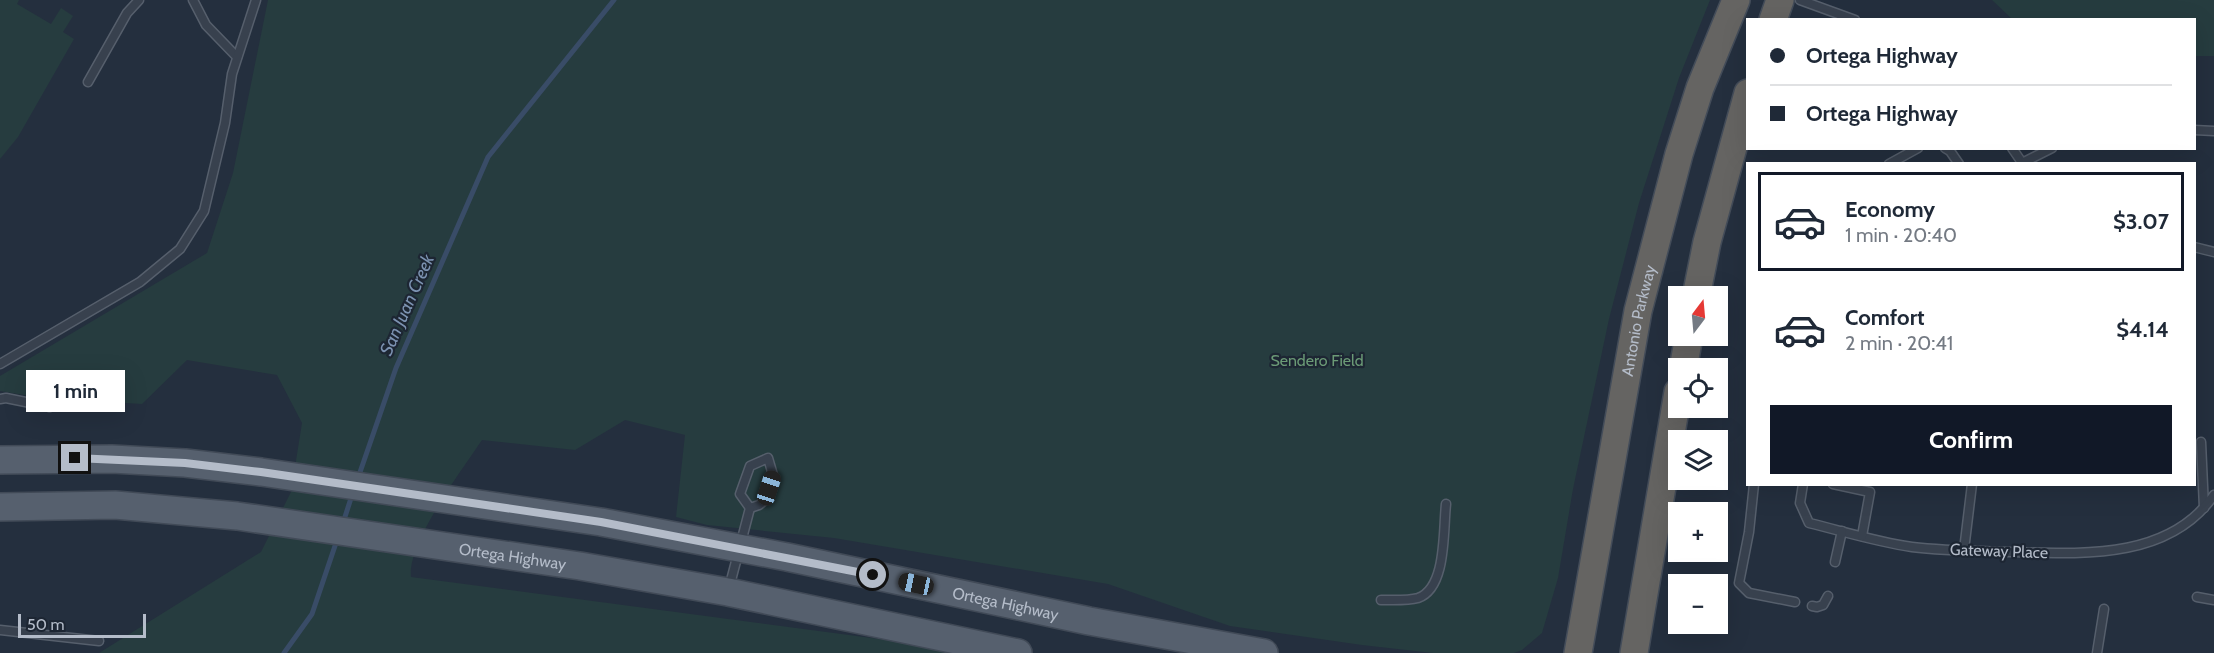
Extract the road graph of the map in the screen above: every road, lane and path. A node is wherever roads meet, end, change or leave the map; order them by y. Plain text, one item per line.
1 (139, 0) edge
2 (193, 0) edge
3 (256, 0) edge
4 (1736, 0) edge
5 (1780, 0) edge
6 (1800, 0) edge
7 (1774, 18) edge
8 (1850, 18) edge
9 (237, 57) junction
10 (88, 82) dead end
11 (1746, 100) edge
12 (2196, 130) edge
13 (2214, 130) edge
14 (1914, 150) edge
15 (1948, 150) edge
16 (2048, 150) edge
17 (1893, 162) edge
18 (1958, 162) edge
19 (2024, 162) edge
20 (2196, 248) edge
21 (2214, 252) edge
22 (1698, 286) edge
23 (0, 364) edge
24 (0, 399) edge
25 (50, 407) dead end
26 (1674, 418) edge
27 (2201, 442) dead end
28 (0, 460) edge
29 (1754, 486) edge
30 (1803, 486) edge
31 (1842, 486) edge
32 (1972, 486) edge
33 (2214, 495) edge
34 (1446, 504) dead end
35 (0, 507) edge
36 (750, 507) junction
37 (2204, 507) junction
38 (1842, 531) junction
39 (1862, 536) junction
40 (740, 548) junction
41 (1964, 550) junction
42 (1835, 562) dead end
43 (728, 592) junction
44 (1828, 596) dead end
45 (2197, 597) dead end
46 (1381, 600) dead end
47 (2214, 600) edge
48 (1795, 602) dead end
49 (1812, 606) dead end
50 (2104, 609) dead end
51 (0, 630) edge
52 (99, 641) dead end
53 (1018, 653) edge
54 (1264, 653) edge
55 (1578, 653) edge
56 (1634, 653) edge
57 (2097, 653) edge

1 - 10 lane
2 - 9 lane
3 - 9 lane
4 - 55 highway, Antonio Parkway
5 - 7 highway
6 - 8 lane
9 - 23 lane
11 - 22 highway
12 - 13 lane
14 - 17 lane
15 - 18 lane
16 - 19 lane
20 - 21 lane
24 - 25 lane
26 - 56 highway
27 - 37 lane
28 - 40 main road, Ortega Highway
29 - 48 lane
30 - 38 lane, Gateway Place
31 - 39 lane
32 - 41 lane
33 - 37 lane, Gateway Place
34 - 46 lane
35 - 43 main road, Ortega Highway
36 - 36 lane
36 - 40 lane
37 - 41 lane, Gateway Place
38 - 39 lane, Gateway Place
38 - 42 lane
39 - 41 lane, Gateway Place
40 - 43 lane
40 - 54 main road, Ortega Highway
43 - 53 main road, Ortega Highway
44 - 49 lane
45 - 47 lane
50 - 57 lane
51 - 52 lane

